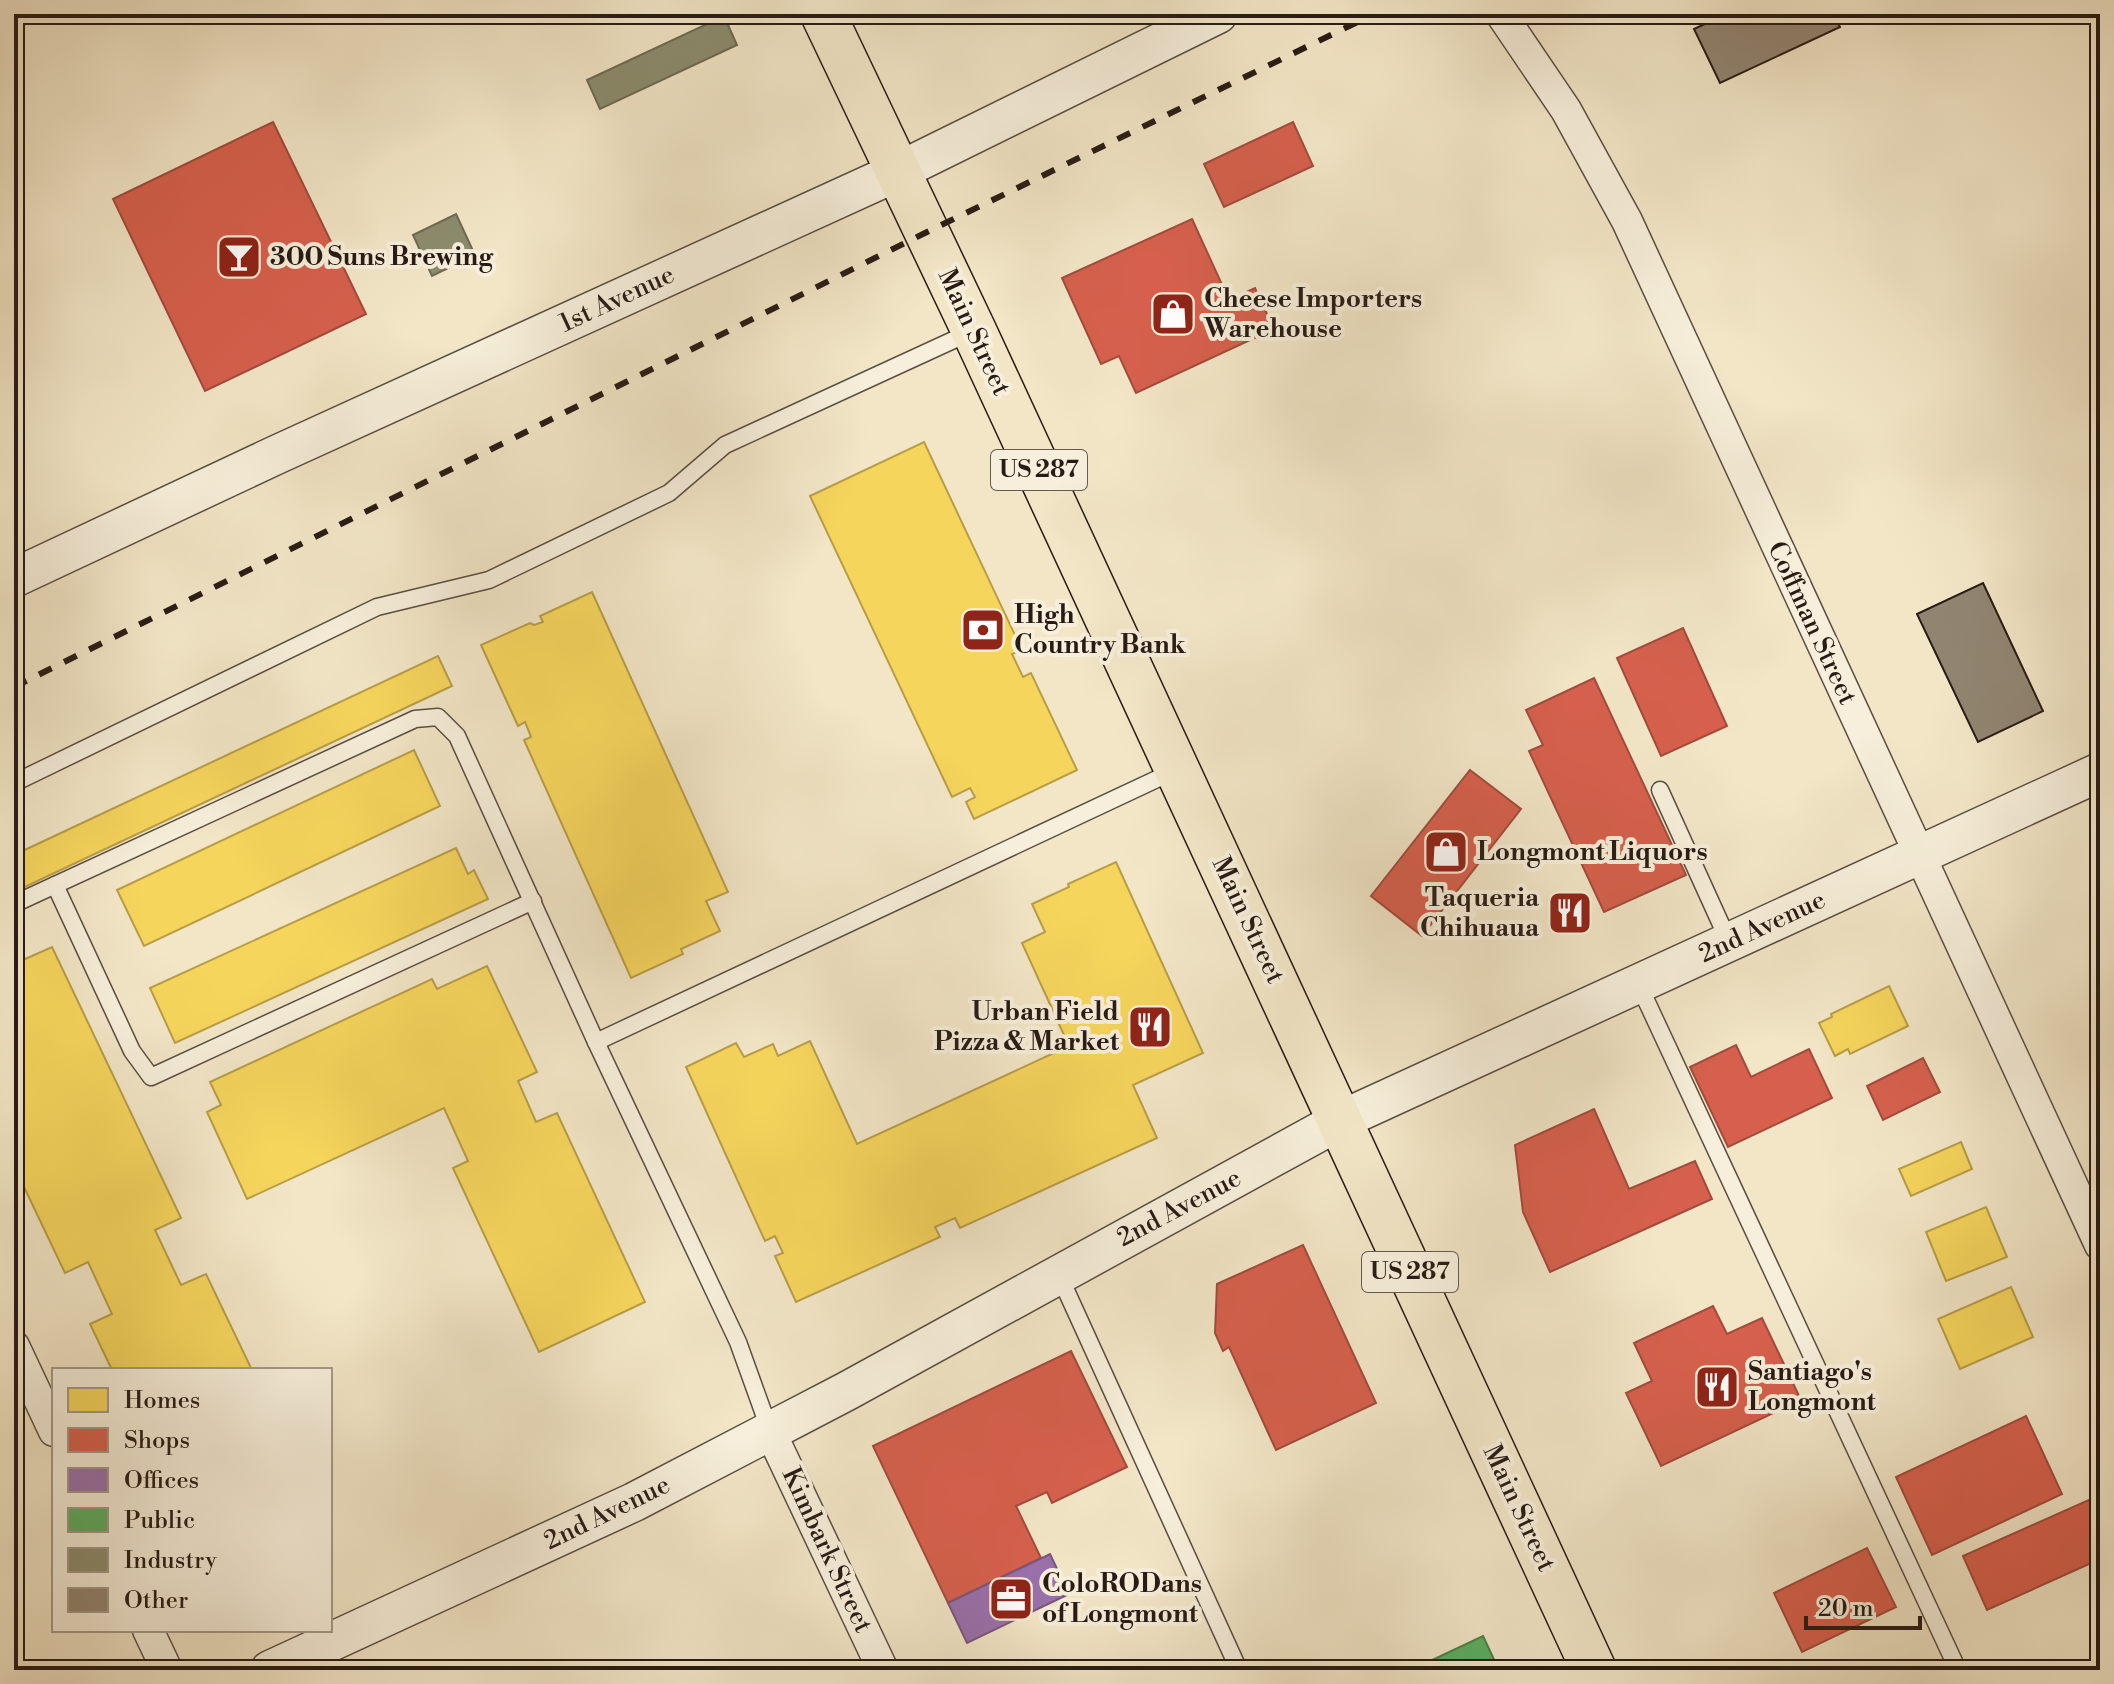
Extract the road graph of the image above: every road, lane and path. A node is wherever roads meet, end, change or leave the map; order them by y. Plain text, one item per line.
1 (823, 14) edge
2 (1218, 14) edge
3 (1501, 14) edge
4 (897, 172) junction
5 (974, 331) junction
6 (14, 578) edge
7 (1178, 770) junction
8 (2100, 772) edge
9 (14, 783) edge
10 (1660, 790) dead end
11 (1919, 855) junction
12 (55, 885) junction
13 (533, 901) junction
14 (14, 904) edge
15 (1729, 942) junction
16 (1638, 983) junction
17 (596, 1042) junction
18 (1341, 1120) junction
19 (2100, 1245) edge
20 (1059, 1273) junction
21 (14, 1346) edge
22 (52, 1427) edge
23 (770, 1431) junction
24 (149, 1632) edge
25 (167, 1670) edge
26 (270, 1670) edge
27 (883, 1670) edge
28 (1239, 1670) edge
29 (1594, 1670) edge
30 (1958, 1670) edge

1 - 4 highway, US 287
2 - 4 street, 1st Avenue
3 - 11 street, Coffman Street
4 - 5 highway, Main Street / US 287
4 - 6 street, 1st Avenue
5 - 7 highway, Main Street / US 287
5 - 9 lane
7 - 17 lane
7 - 18 highway, Main Street / US 287
8 - 11 street, 2nd Avenue
10 - 15 lane
11 - 15 street, 2nd Avenue
11 - 19 street, Coffman Street
12 - 13 lane
12 - 13 lane
12 - 14 lane
13 - 17 lane
15 - 16 street, 2nd Avenue
16 - 18 street, 2nd Avenue
16 - 30 lane
17 - 23 lane
18 - 20 street, 2nd Avenue
18 - 29 highway, Main Street / US 287
20 - 23 street, 2nd Avenue
20 - 28 lane
21 - 22 street
23 - 26 street, 2nd Avenue
23 - 27 street, Kimbark Street
24 - 25 street

